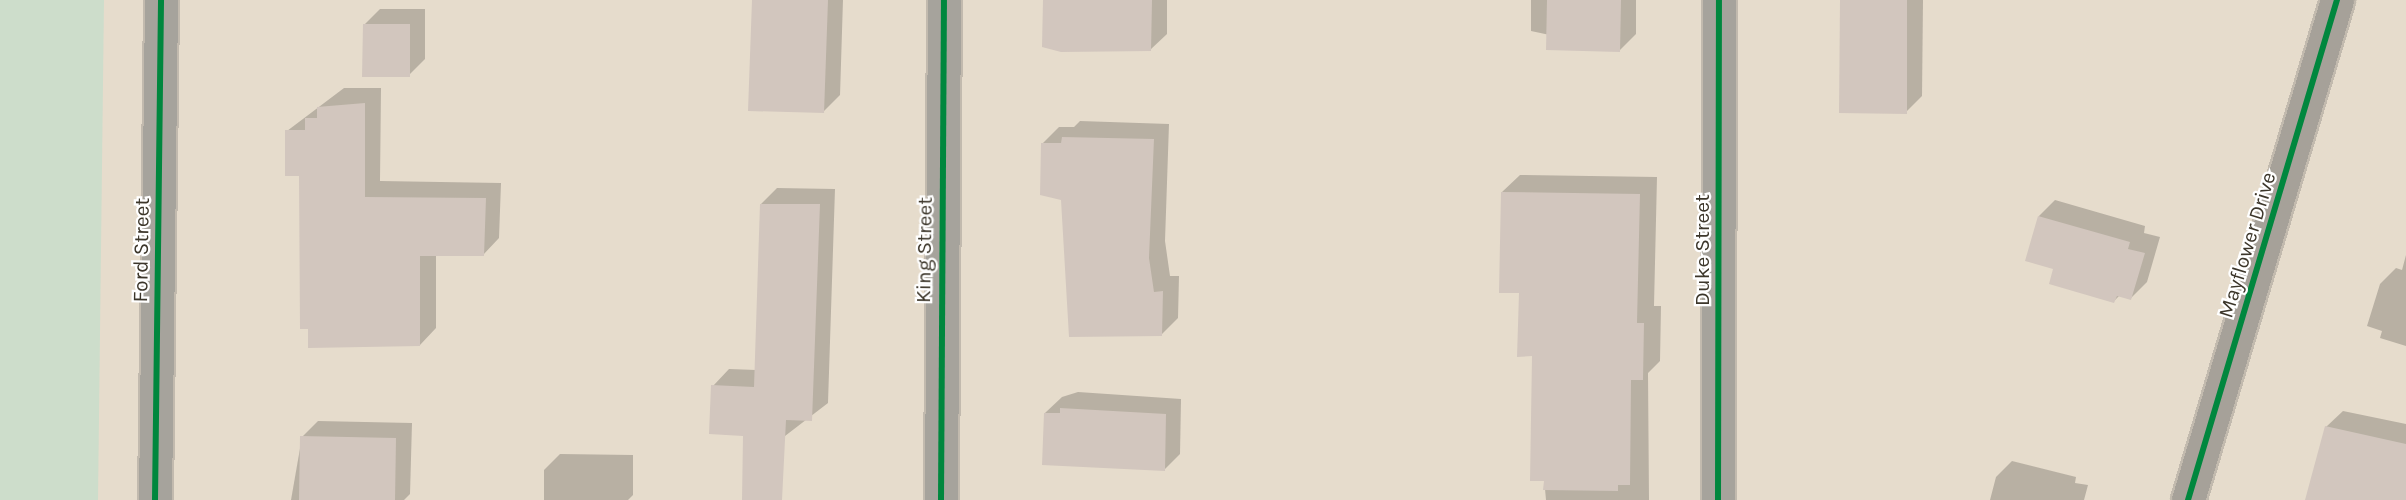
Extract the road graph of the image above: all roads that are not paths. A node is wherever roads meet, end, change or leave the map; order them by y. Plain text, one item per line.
1 (161, 0) edge
2 (945, 0) edge
3 (1719, 0) edge
4 (2337, 0) edge
5 (155, 500) edge
6 (941, 500) edge
7 (1718, 500) edge
8 (2188, 500) edge

1 - 5 street, Ford Street
2 - 6 street, King Street
3 - 7 street, Duke Street
4 - 8 street, Mayflower Drive

